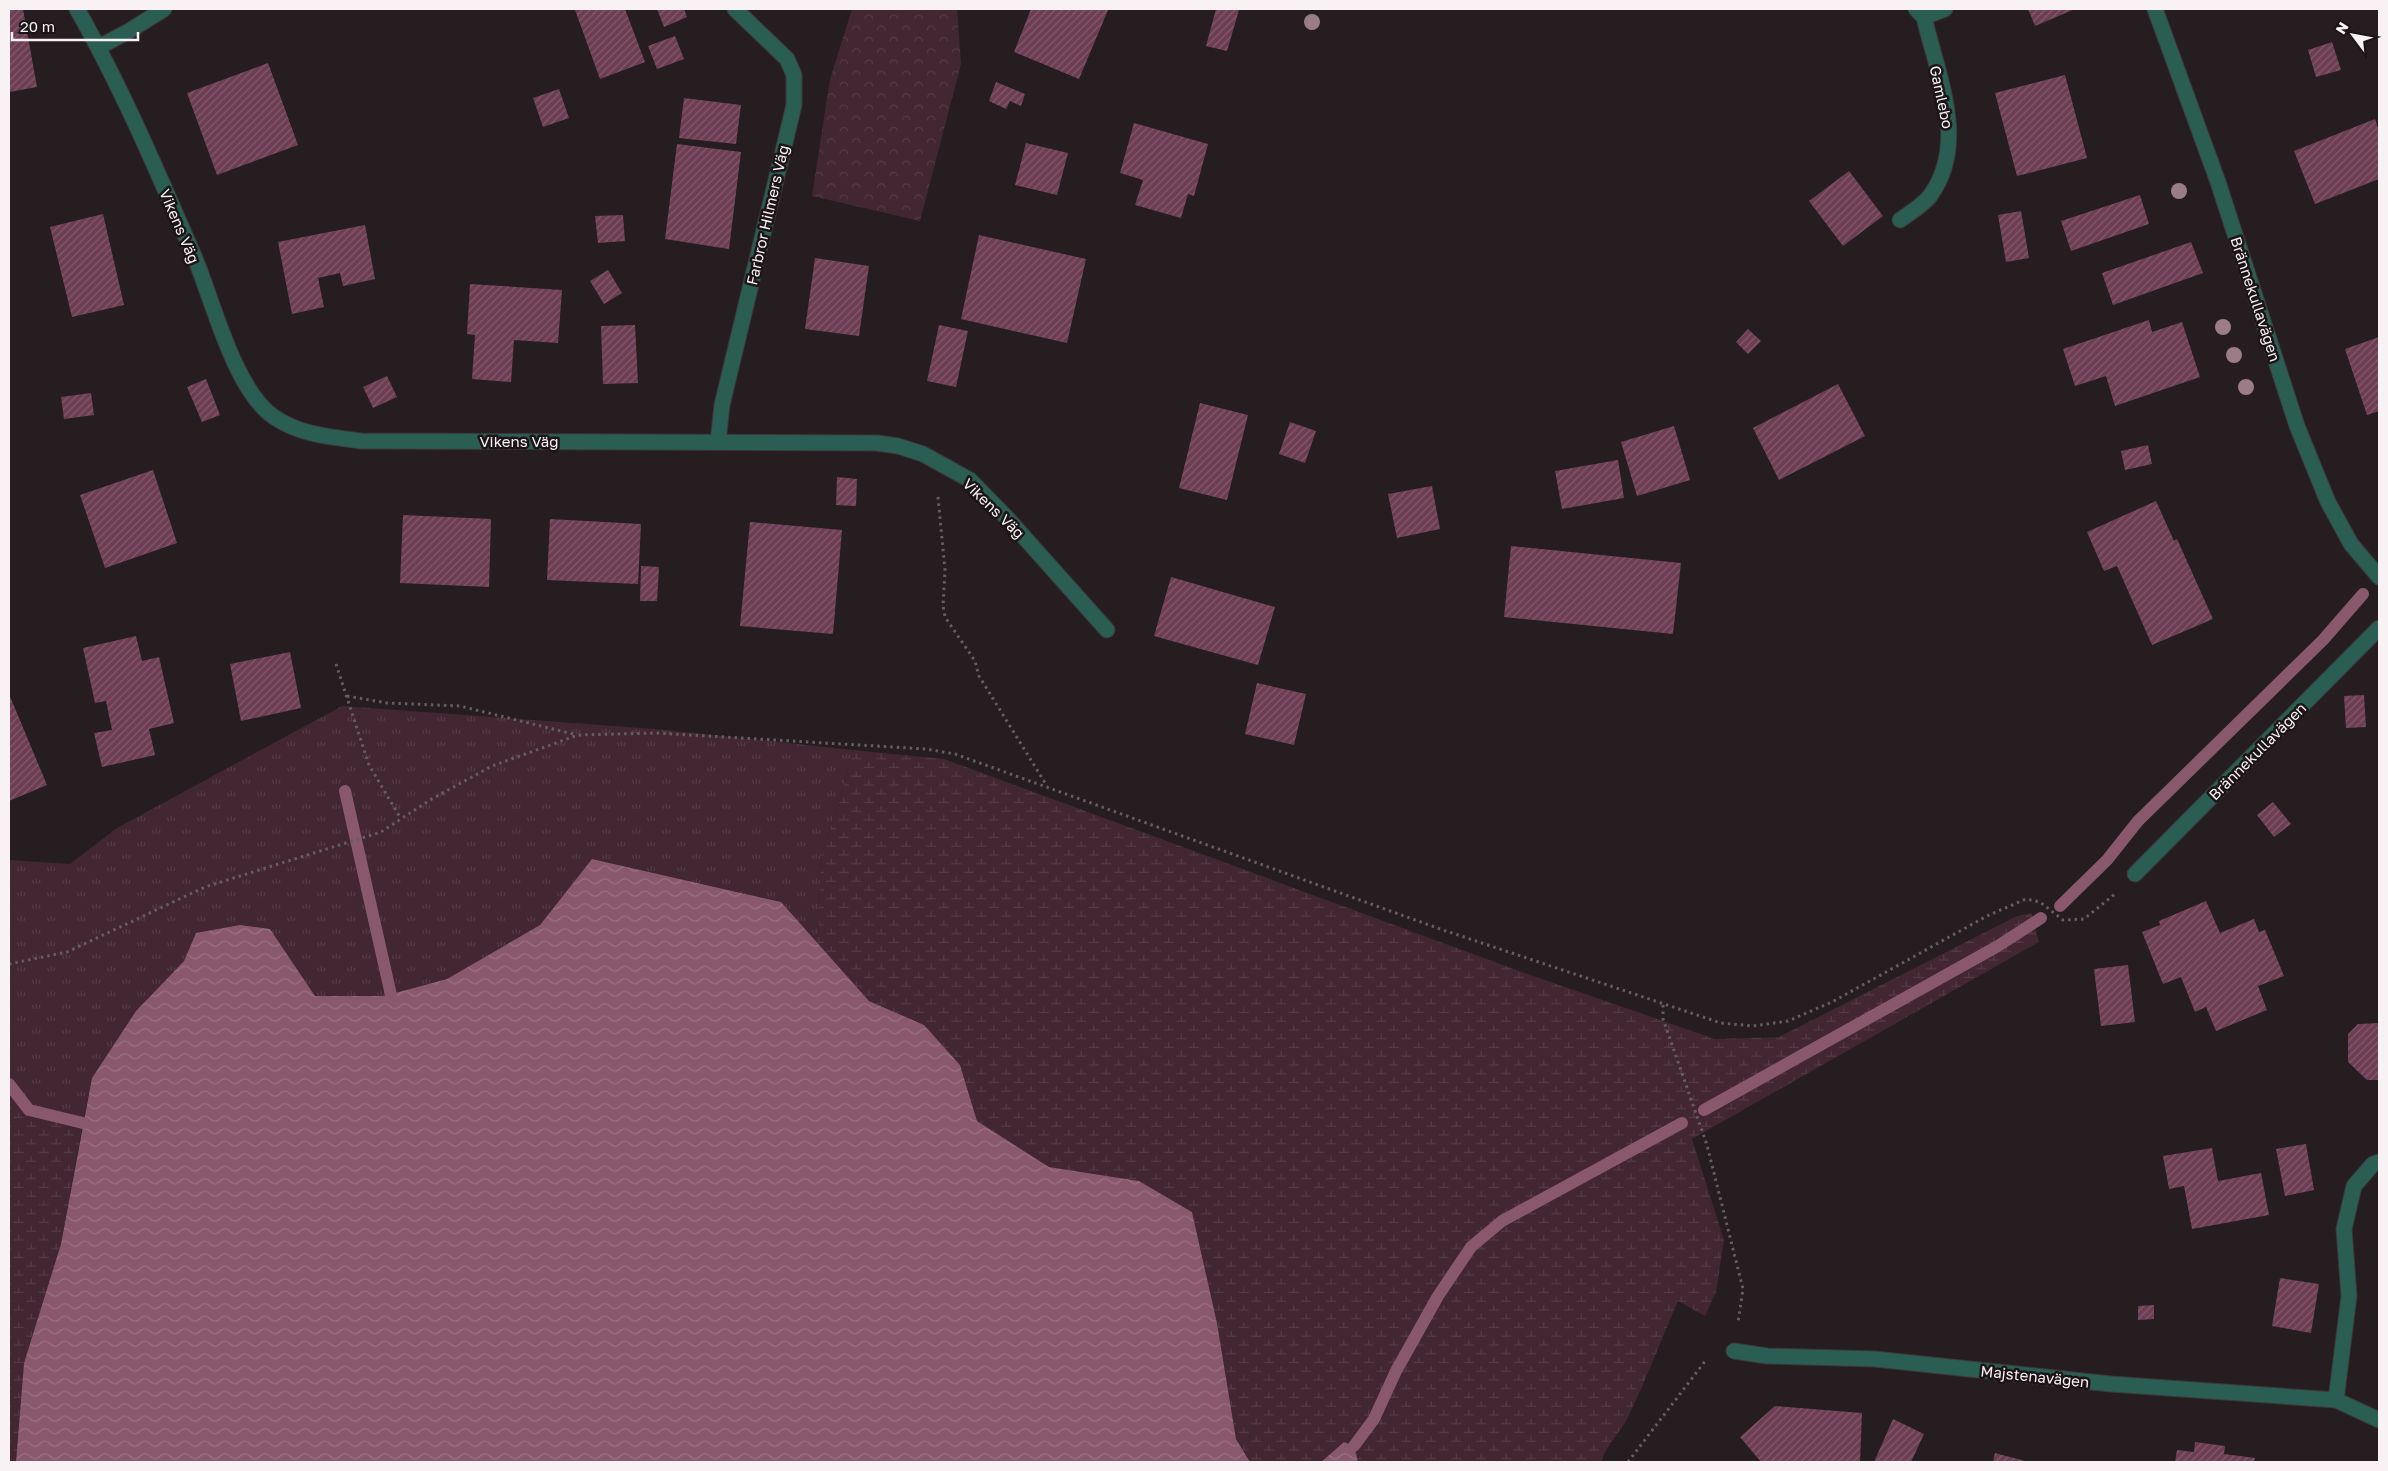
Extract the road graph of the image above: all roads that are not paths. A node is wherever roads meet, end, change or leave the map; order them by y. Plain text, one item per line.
1 (77, 9) edge
2 (164, 9) edge
3 (735, 9) edge
4 (1945, 9) edge
5 (2155, 9) edge
6 (1920, 13) edge
7 (98, 46) junction
8 (1900, 220) dead end
9 (718, 442) junction
10 (2379, 577) edge
11 (2379, 628) edge
12 (1107, 630) dead end
13 (2135, 874) road end
14 (2379, 1162) edge
15 (1734, 1351) road end
16 (2336, 1400) junction
17 (2379, 1420) edge

1 - 7 street, Vikens Väg
2 - 7 street
3 - 9 street, Farbror Hilmers Väg
4 - 6 street
5 - 10 street, Brännekullavägen
6 - 8 street, Gamlebo
7 - 9 street, Vikens Väg
9 - 12 street, Vikens Väg
11 - 13 street, Brännekullavägen
14 - 16 street
15 - 16 street, Majstenavägen
16 - 17 street, Majstenavägen

